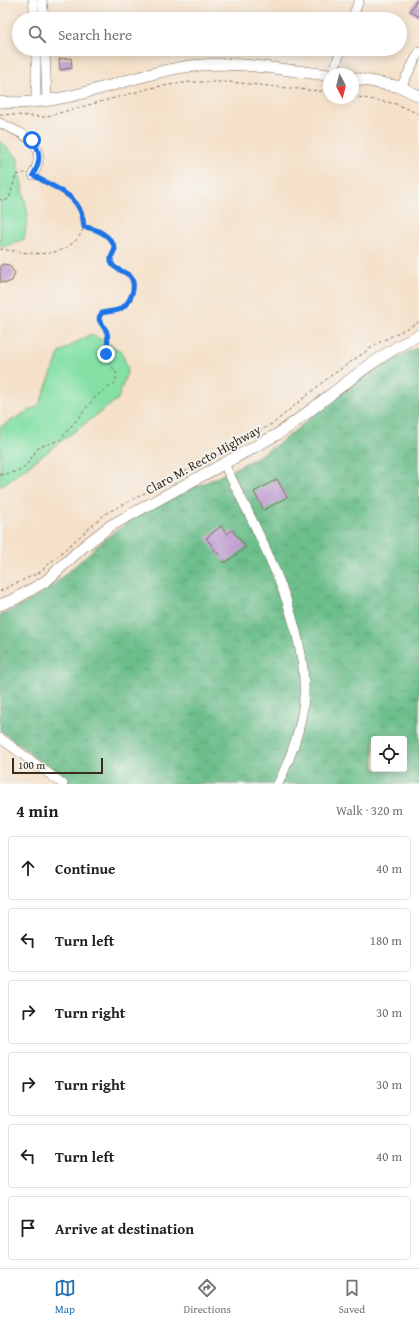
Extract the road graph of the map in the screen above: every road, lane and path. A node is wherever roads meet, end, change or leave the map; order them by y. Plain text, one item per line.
1 (33, 0) edge
2 (42, 0) edge
3 (358, 0) edge
4 (34, 12) edge
5 (43, 12) edge
6 (354, 12) edge
7 (419, 52) edge
8 (37, 56) edge
9 (45, 56) edge
10 (338, 56) edge
11 (334, 68) edge
12 (323, 74) edge
13 (359, 79) edge
14 (402, 88) junction
15 (323, 91) edge
16 (419, 96) edge
17 (359, 97) edge
18 (42, 101) junction
19 (0, 102) edge
20 (0, 114) edge
21 (419, 114) edge
22 (0, 123) edge
23 (33, 175) junction
24 (0, 199) edge
25 (84, 227) junction
26 (0, 250) edge
27 (419, 322) edge
28 (419, 335) edge
29 (224, 464) junction
30 (0, 475) edge
31 (0, 592) edge
32 (0, 605) edge
33 (0, 738) edge
34 (63, 784) edge
35 (278, 784) edge

1 - 4 street
2 - 5 street
3 - 6 street
7 - 14 street
8 - 18 street
9 - 18 street
10 - 11 street
12 - 18 main road
13 - 14 main road
14 - 16 main road
15 - 20 path
17 - 21 path
18 - 19 main road
22 - 23 street
23 - 24 path
23 - 25 path
25 - 26 path
25 - 30 path
27 - 31 path
28 - 29 main road, Claro M. Recto Highway
29 - 32 main road, Claro M. Recto Highway
29 - 35 street
33 - 34 street

